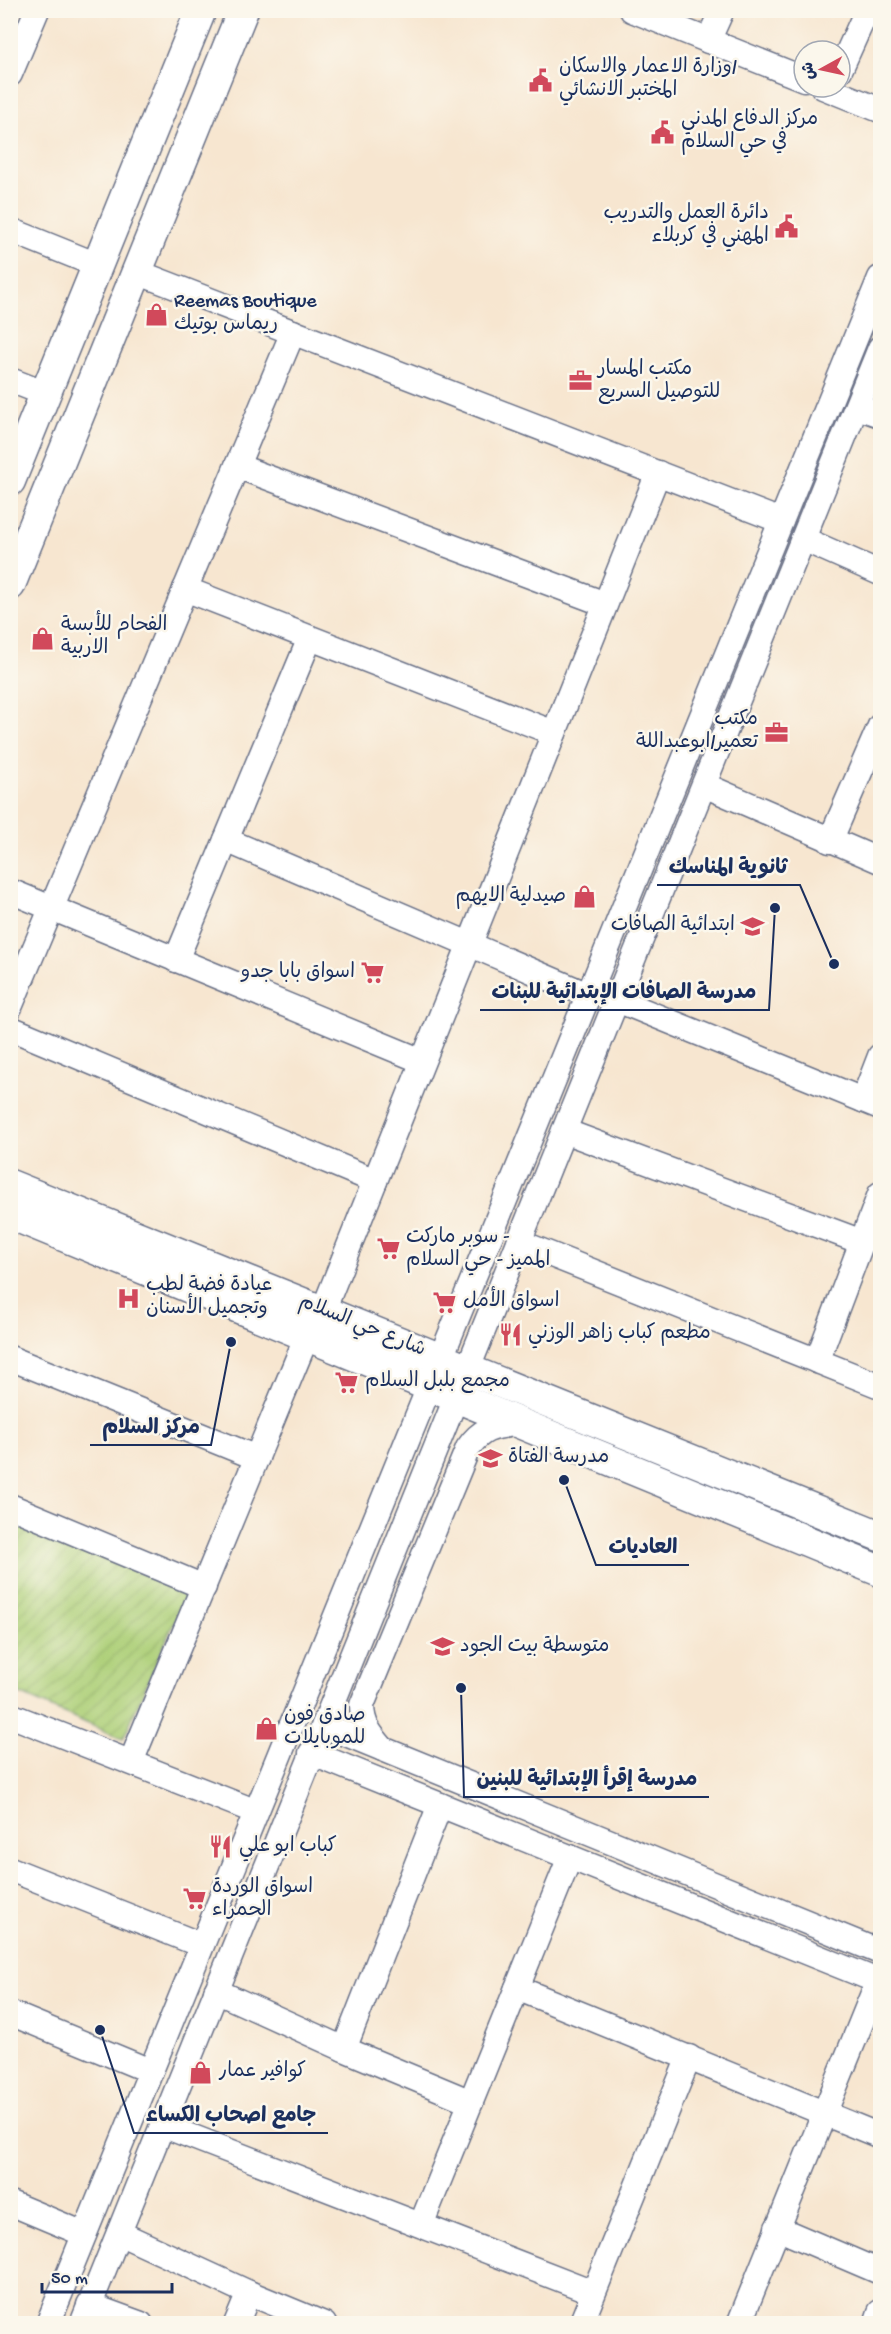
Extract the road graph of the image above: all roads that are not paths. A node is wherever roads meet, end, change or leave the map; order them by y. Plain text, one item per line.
1 (37, 10) edge
2 (243, 10) edge
3 (632, 10) edge
4 (722, 10) edge
5 (867, 10) edge
6 (197, 21) edge
7 (708, 41) junction
8 (852, 42) edge
9 (228, 48) junction
10 (10, 74) edge
11 (792, 74) edge
12 (852, 95) edge
13 (880, 110) edge
14 (10, 230) edge
15 (98, 265) junction
16 (137, 272) junction
17 (880, 278) edge
18 (293, 332) junction
19 (880, 348) edge
20 (10, 380) edge
21 (46, 394) junction
22 (237, 466) junction
23 (658, 473) junction
24 (10, 482) edge
25 (781, 521) junction
26 (803, 539) junction
27 (880, 573) edge
28 (10, 585) edge
29 (185, 589) junction
30 (605, 604) junction
31 (310, 638) junction
32 (732, 644) junction
33 (756, 657) junction
34 (722, 667) junction
35 (746, 680) junction
36 (880, 726) edge
37 (554, 733) junction
38 (704, 785) junction
39 (226, 840) junction
40 (831, 841) junction
41 (880, 861) edge
42 (10, 891) edge
43 (52, 908) junction
44 (469, 945) junction
45 (176, 960) junction
46 (588, 995) junction
47 (617, 1000) junction
48 (10, 1007) edge
49 (10, 1028) edge
50 (880, 1056) edge
51 (422, 1061) junction
52 (872, 1103) edge
53 (564, 1131) junction
54 (375, 1180) junction
55 (10, 1185) edge
56 (880, 1194) edge
57 (10, 1214) edge
58 (519, 1242) junction
59 (862, 1242) junction
60 (315, 1323) junction
61 (444, 1349) junction
62 (385, 1352) junction
63 (10, 1358) edge
64 (472, 1358) junction
65 (818, 1361) junction
66 (880, 1386) edge
67 (457, 1397) junction
68 (424, 1398) junction
69 (521, 1423) junction
70 (444, 1425) junction
71 (257, 1458) junction
72 (10, 1506) edge
73 (880, 1536) edge
74 (880, 1571) edge
75 (204, 1587) junction
76 (10, 1715) edge
77 (324, 1725) junction
78 (383, 1749) junction
79 (311, 1753) junction
80 (131, 1762) junction
81 (517, 1804) junction
82 (440, 1805) junction
83 (244, 1807) dead end
84 (554, 1819) junction
85 (510, 1833) junction
86 (540, 1845) junction
87 (570, 1857) junction
88 (10, 1869) edge
89 (201, 1945) junction
90 (880, 1952) edge
91 (879, 1982) edge
92 (517, 1988) junction
93 (216, 1991) junction
94 (10, 2013) edge
95 (344, 2049) junction
96 (689, 2057) junction
97 (150, 2071) junction
98 (471, 2102) junction
99 (823, 2113) junction
100 (162, 2125) junction
101 (880, 2136) edge
102 (10, 2203) edge
103 (421, 2225) junction
104 (777, 2228) junction
105 (119, 2233) junction
106 (84, 2234) junction
107 (880, 2272) edge
108 (594, 2292) junction
109 (249, 2293) junction
110 (880, 2312) edge
111 (86, 2314) edge
112 (48, 2324) edge
113 (141, 2324) edge
114 (236, 2324) edge
115 (324, 2324) edge
116 (581, 2324) edge
117 (739, 2324) edge
118 (876, 2324) edge

1 - 10 street
2 - 9 main road
3 - 7 street
4 - 7 street
5 - 8 street
6 - 9 main road
6 - 15 main road
7 - 11 street
9 - 16 main road
12 - 13 street
14 - 15 street
15 - 21 main road
16 - 18 street
16 - 28 main road
17 - 25 street
18 - 22 street
18 - 23 street
19 - 26 street
20 - 21 street
21 - 24 main road
22 - 29 street
22 - 30 street
23 - 25 street
23 - 30 street
25 - 32 street
26 - 27 street
26 - 33 street
29 - 31 street
29 - 43 street
30 - 37 street
31 - 37 street
31 - 39 street
32 - 33 street
32 - 34 street
33 - 35 street
34 - 35 street
34 - 46 street
35 - 38 street
36 - 40 street
37 - 44 street
38 - 40 street
38 - 47 street
39 - 44 street
39 - 45 street
40 - 41 street
42 - 43 street
43 - 45 street
43 - 48 street
44 - 46 street
44 - 51 street
45 - 51 street
46 - 61 street
47 - 52 street
47 - 53 street
49 - 54 street
50 - 52 street
51 - 54 street
53 - 58 street
53 - 59 street
54 - 60 street
55 - 60 main road, شارع حي السلام
56 - 59 street
57 - 60 main road
58 - 64 street
58 - 65 street
59 - 65 street
60 - 62 main road, شارع حي السلام
60 - 71 street
61 - 62 main road, شارع حي السلام
61 - 64 main road, شارع حي السلام
61 - 68 street
62 - 68 main road
63 - 71 street
64 - 67 street
64 - 73 main road, شارع حي السلام
65 - 66 street
67 - 68 main road
67 - 69 main road
67 - 70 street
68 - 70 street
68 - 89 street
69 - 74 main road
69 - 78 street
70 - 77 street
71 - 75 street
72 - 75 street
75 - 80 street
76 - 80 street
77 - 78 street
77 - 79 street
78 - 81 street
79 - 82 street
79 - 93 street
80 - 83 street
81 - 84 street
81 - 85 street
82 - 85 street
82 - 95 street
84 - 86 street
84 - 90 street
85 - 86 street
86 - 87 street
87 - 91 street
87 - 92 street
88 - 89 street
89 - 97 street
91 - 99 street
92 - 96 street
92 - 98 street
93 - 95 street
93 - 100 street
94 - 97 street
95 - 98 street
96 - 99 street
96 - 108 street
97 - 106 street
98 - 103 street
99 - 101 street
99 - 104 street
100 - 103 street
100 - 105 street
102 - 106 street
103 - 108 street
104 - 107 street
104 - 117 street
105 - 109 street
105 - 111 street
106 - 112 street
108 - 116 street
109 - 114 street
109 - 115 street
110 - 118 street
111 - 113 street

